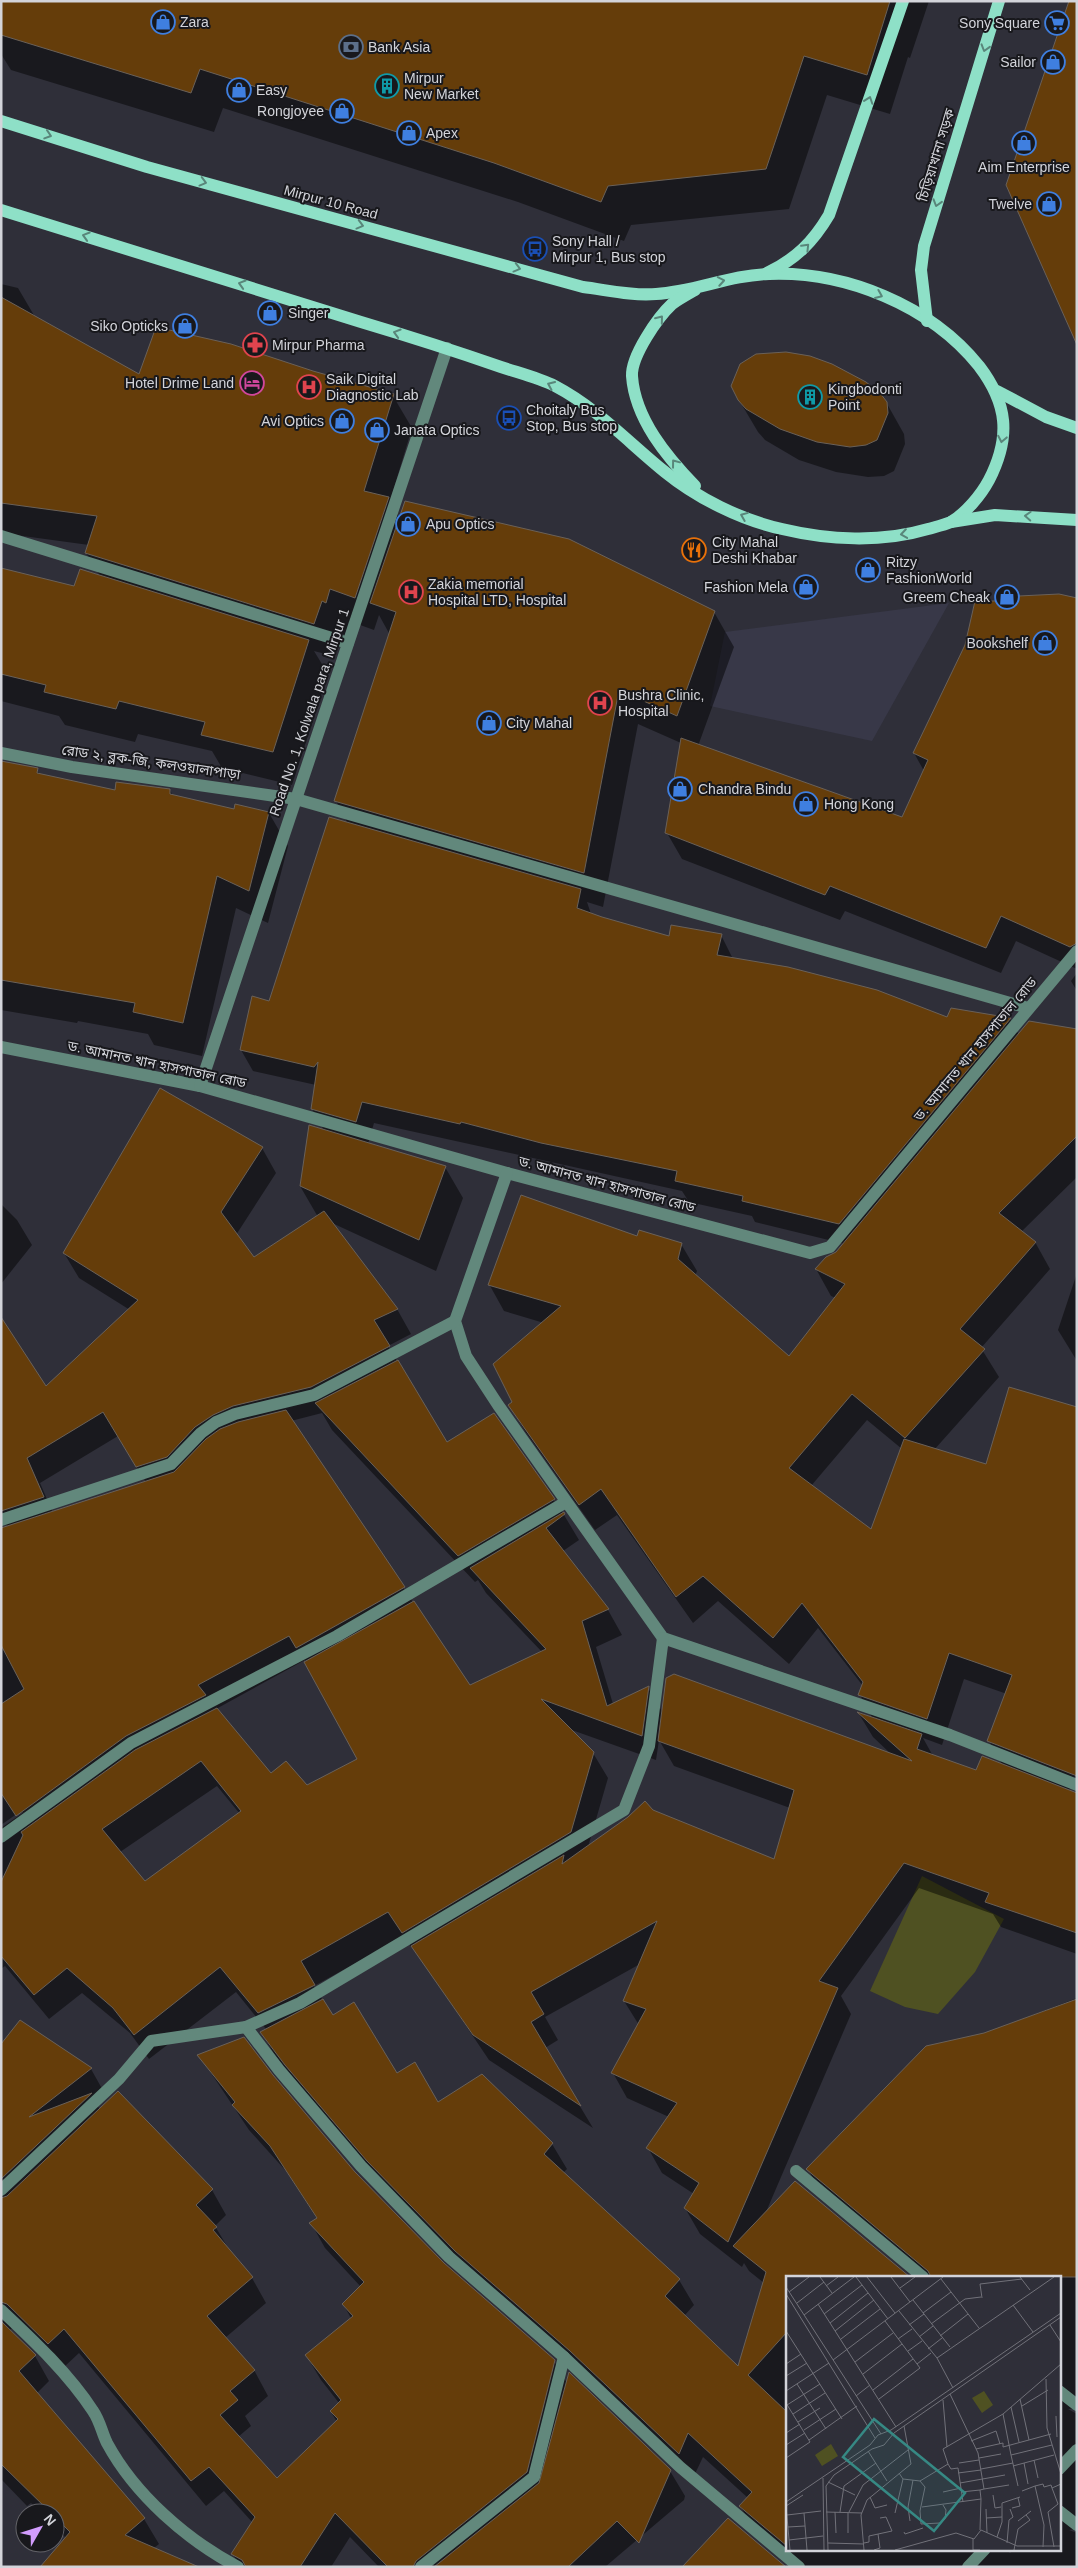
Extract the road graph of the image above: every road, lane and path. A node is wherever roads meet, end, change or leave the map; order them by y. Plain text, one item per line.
1 (903, 1) edge
2 (999, 1) edge
3 (1, 121) edge
4 (1, 210) edge
5 (765, 274) junction
6 (700, 287) junction
7 (927, 321) junction
8 (447, 348) junction
9 (997, 392) junction
10 (1077, 428) edge
11 (707, 499) junction
12 (1077, 520) edge
13 (951, 522) junction
14 (1, 536) edge
15 (348, 643) junction
16 (1, 753) edge
17 (296, 799) junction
18 (1077, 951) edge
19 (1028, 1008) junction
20 (1, 1048) edge
21 (200, 1086) junction
22 (507, 1173) junction
23 (455, 1321) junction
24 (566, 1502) junction
25 (1, 1520) edge
26 (663, 1638) junction
27 (1077, 1785) edge
28 (1, 1837) edge
29 (246, 2028) junction
30 (796, 2171) dead end
31 (1, 2190) edge
32 (922, 2276) edge
33 (1, 2310) edge
34 (564, 2357) junction
35 (1060, 2392) edge
36 (1077, 2405) edge
37 (1077, 2450) edge
38 (1060, 2468) edge
39 (1060, 2512) edge
40 (1077, 2525) edge
41 (984, 2550) edge
42 (238, 2567) edge
43 (422, 2567) edge
44 (798, 2567) edge
45 (968, 2567) edge

5 -> 1 main road
2 -> 7 main road, চিড়িয়াখানা সড়ক
3 -> 6 main road, Mirpur 10 Road
8 -> 4 main road
6 -> 5 main road
5 -> 7 main road
11 -> 6 main road
7 - 9 main road
11 -> 8 main road
8 - 15 street, Road No. 1, Kolwala para, Mirpur 1
9 - 10 main road
9 -> 13 main road
13 -> 11 main road
12 -> 13 main road
14 - 15 street
15 - 17 street, Road No. 1, Kolwala para, Mirpur 1
16 - 17 street, রোড ২, ব্লক-জি, কলওয়ালাপাড়া
17 - 19 street, রোড ২, ব্লক-জি, কলওয়ালাপাড়া
17 - 21 street, Road No. 1, Kolwala para, Mirpur 1
18 - 19 street, ড. আমানত খান হাসপাতাল রোড
19 - 22 street, ড. আমানত খান হাসপাতাল রোড
20 - 21 street, ড. আমানত খান হাসপাতাল রোড
21 - 22 street, ড. আমানত খান হাসপাতাল রোড
22 - 23 street
23 - 24 street
23 - 25 street
24 - 26 street
24 - 28 street
26 - 27 street
26 - 29 street
29 - 31 street
29 - 34 street
30 - 32 street
33 - 42 street
34 - 43 street
34 - 44 street
35 - 36 street
37 - 38 street
39 - 40 street
41 - 45 street

